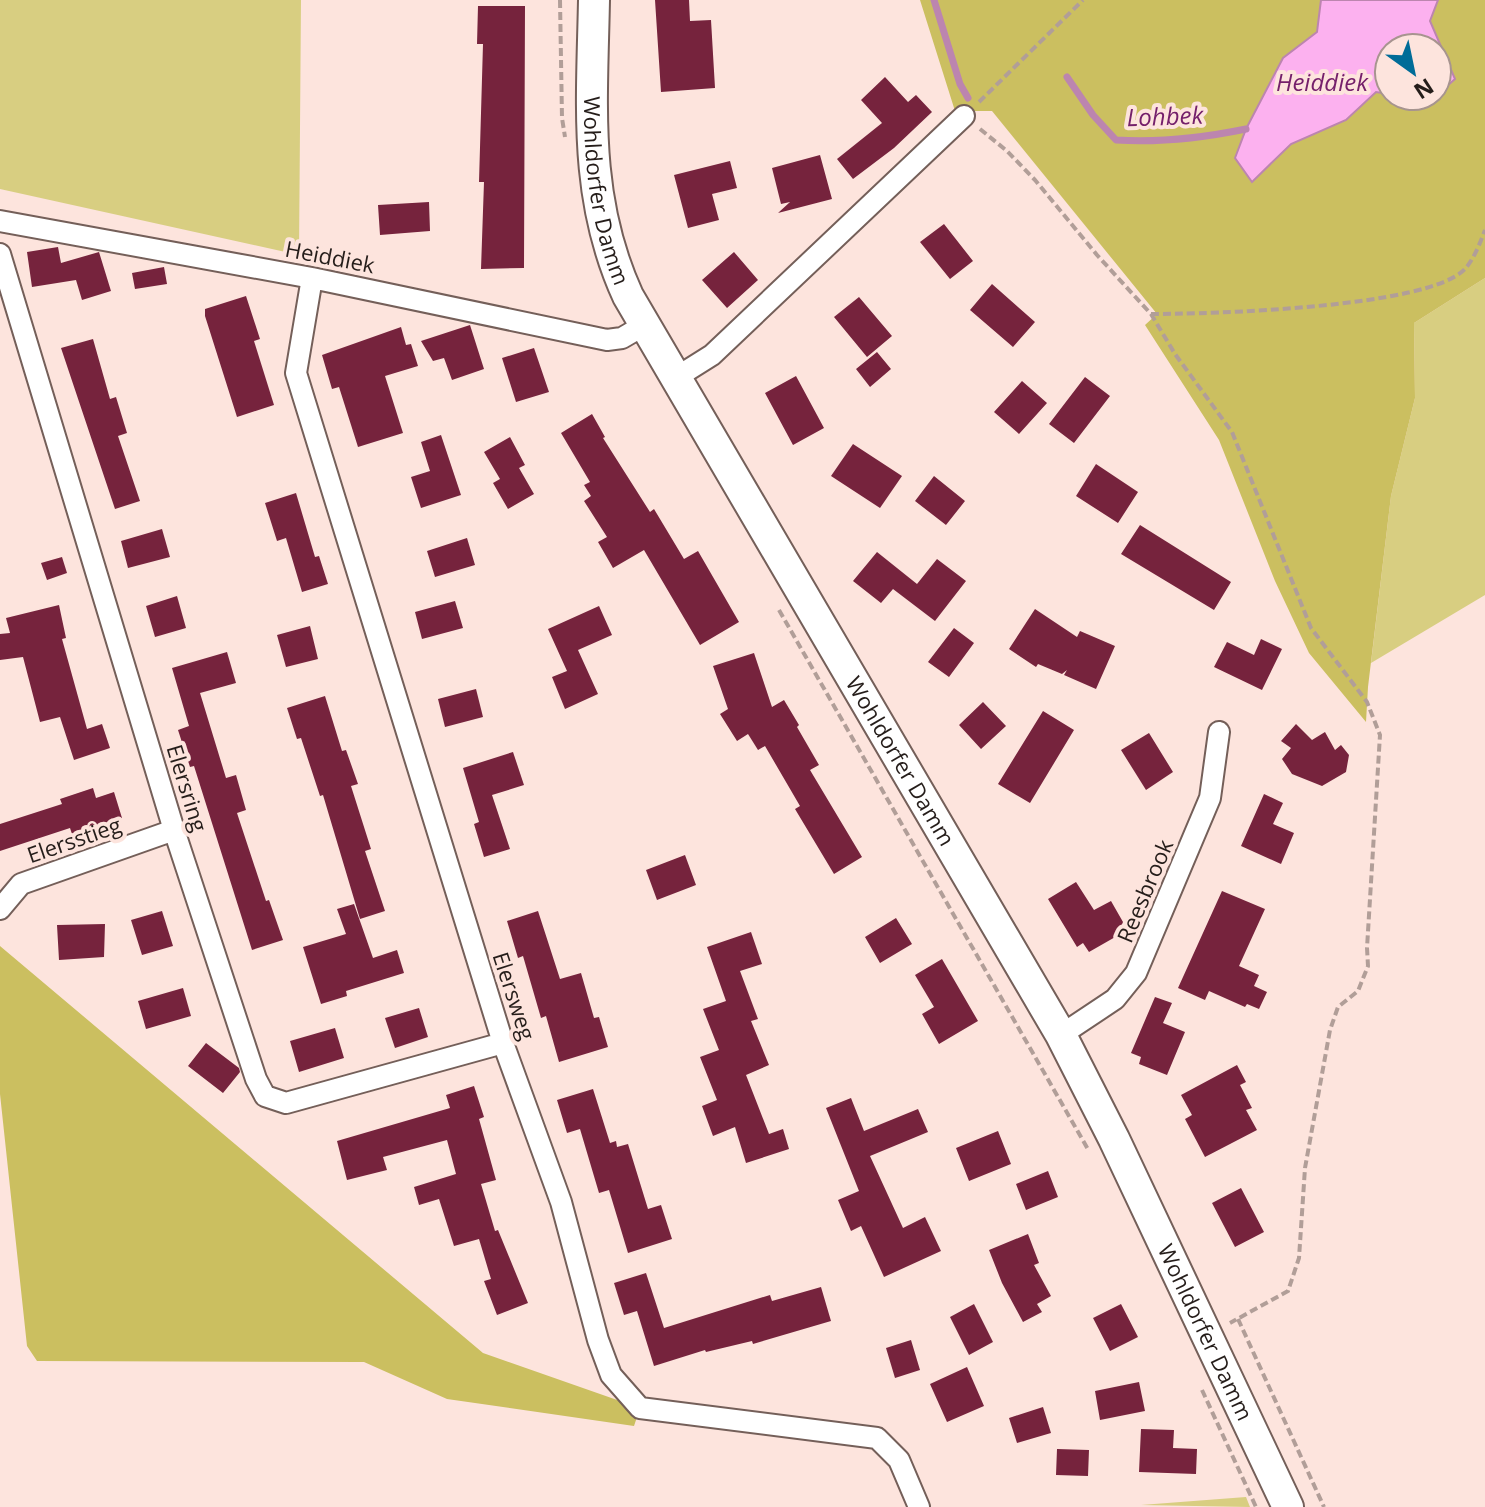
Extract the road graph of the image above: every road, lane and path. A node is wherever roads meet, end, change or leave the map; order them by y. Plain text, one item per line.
1 (594, 0) edge
2 (1083, 0) edge
3 (964, 116) junction
4 (0, 221) edge
5 (1485, 230) edge
6 (0, 254) edge
7 (312, 278) junction
8 (1151, 314) junction
9 (646, 324) junction
10 (677, 377) junction
11 (1219, 732) dead end
12 (174, 830) junction
13 (0, 909) edge
14 (1061, 1035) junction
15 (503, 1043) junction
16 (1238, 1319) junction
17 (1206, 1334) junction
18 (919, 1507) edge
19 (1288, 1507) edge
20 (1324, 1507) edge

1 - 9 street, Wohldorfer Damm
2 - 3 path
3 - 8 path
3 - 10 street
4 - 7 street, Heiddiek
5 - 8 path
6 - 12 street, Elersring
7 - 9 street, Heiddiek
7 - 15 street, Elersweg
8 - 16 path
9 - 10 street, Wohldorfer Damm
10 - 14 street, Wohldorfer Damm
11 - 14 street, Reesbrook
12 - 13 street, Elersstieg
12 - 15 street, Elersring
14 - 17 street, Wohldorfer Damm
15 - 18 street, Elersweg
16 - 17 path
16 - 20 path
17 - 19 street, Wohldorfer Damm

